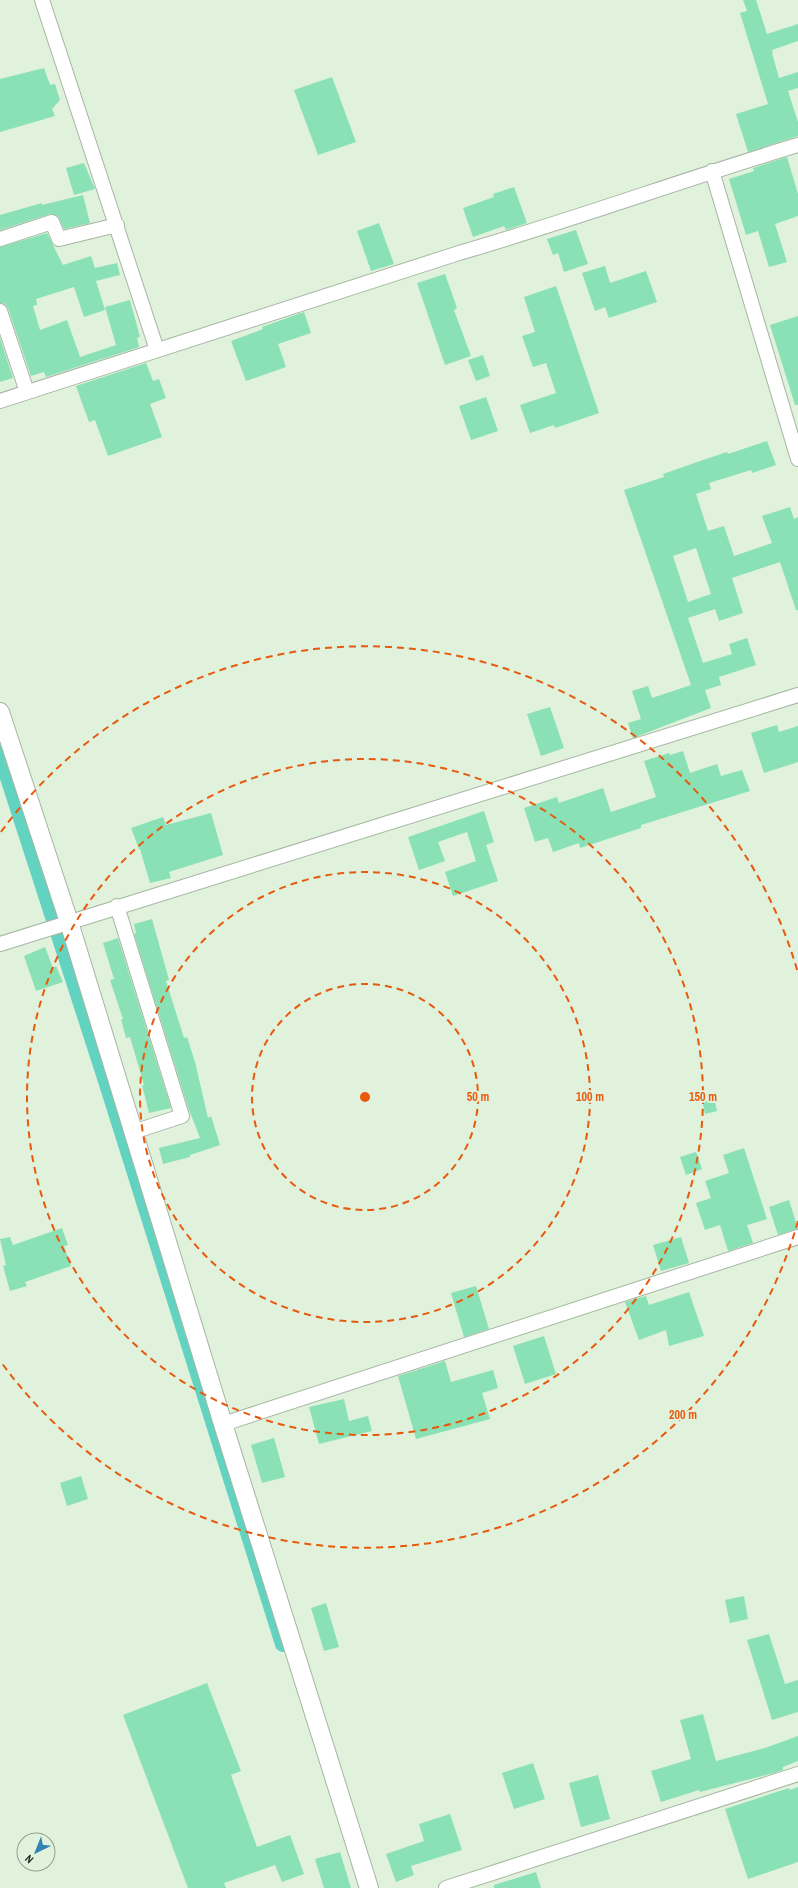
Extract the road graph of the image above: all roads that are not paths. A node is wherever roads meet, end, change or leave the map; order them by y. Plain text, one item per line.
1 (42, 0) edge
2 (798, 144) edge
3 (712, 171) junction
4 (117, 225) junction
5 (0, 239) edge
6 (0, 311) edge
7 (157, 350) junction
8 (27, 392) junction
9 (0, 401) edge
10 (798, 459) edge
11 (798, 695) edge
12 (0, 712) edge
13 (117, 906) junction
14 (69, 922) junction
15 (0, 944) edge
16 (133, 1132) junction
17 (798, 1237) edge
18 (222, 1424) junction
19 (798, 1774) edge
20 (369, 1888) edge
21 (446, 1888) edge

1 - 4 street
2 - 3 street
3 - 7 street
3 - 10 street
4 - 5 street
4 - 7 street
6 - 8 street
7 - 8 street
8 - 9 street
11 - 13 street
12 - 14 street
13 - 14 street
13 - 16 street
14 - 15 street
14 - 16 street
16 - 18 street
17 - 18 street
18 - 20 street
19 - 21 street

